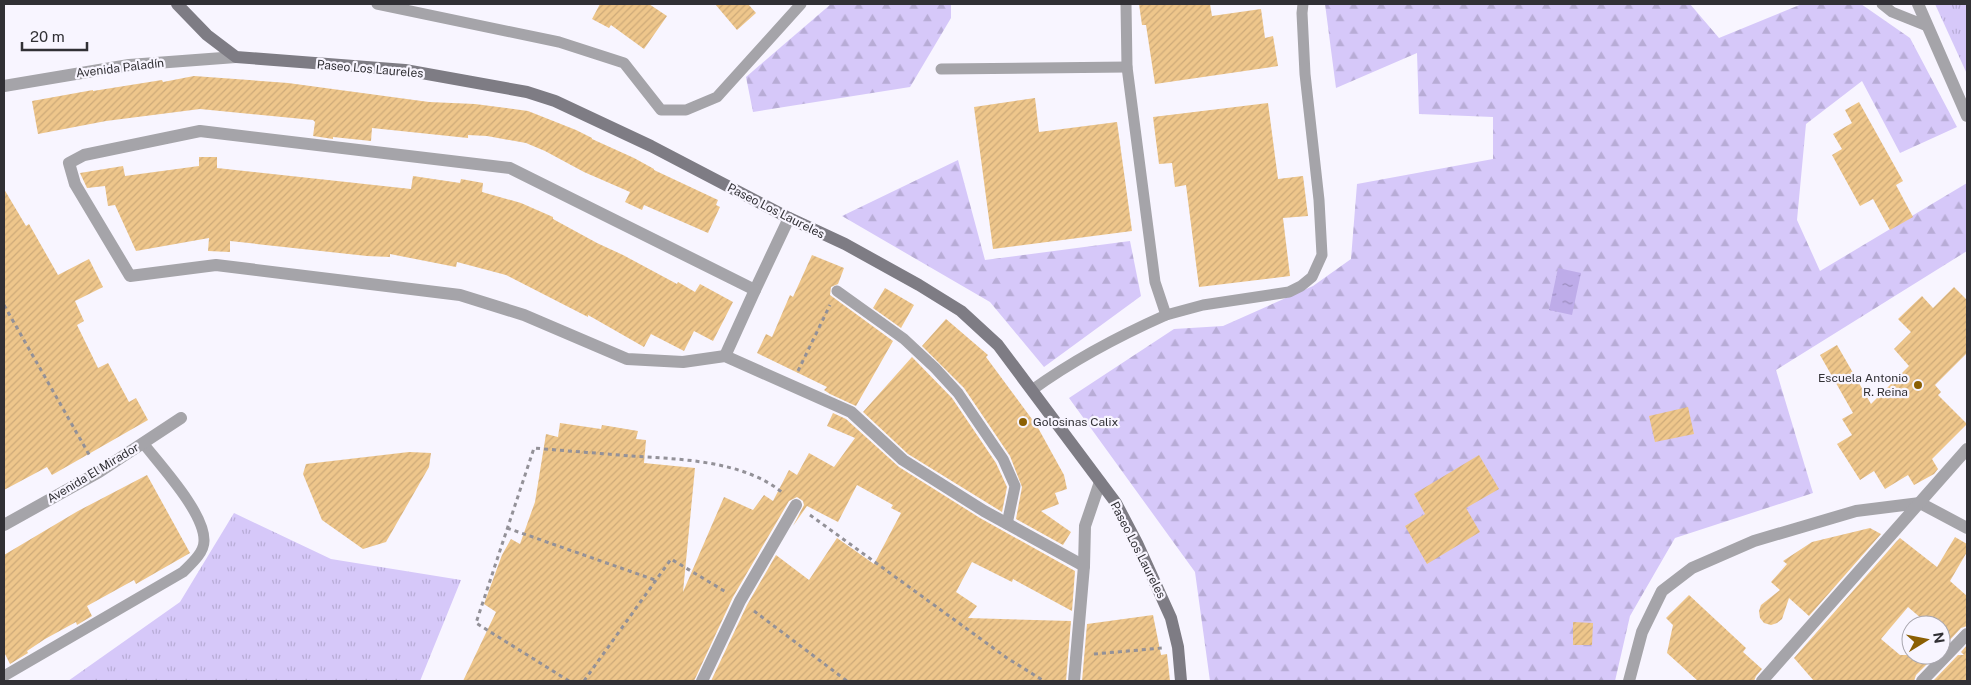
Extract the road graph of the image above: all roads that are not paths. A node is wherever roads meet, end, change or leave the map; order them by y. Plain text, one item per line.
1 (177, 4) edge
2 (377, 4) edge
3 (801, 4) edge
4 (1126, 4) edge
5 (1303, 4) edge
6 (1882, 4) edge
7 (1918, 4) edge
8 (1927, 26) junction
9 (236, 57) junction
10 (1127, 67) junction
11 (941, 69) dead end
12 (4, 86) edge
13 (1967, 116) edge
14 (788, 218) junction
15 (755, 290) junction
16 (837, 291) road end
17 (1166, 314) junction
18 (725, 356) junction
19 (1032, 390) junction
20 (181, 418) dead end
21 (143, 443) junction
22 (1967, 449) edge
23 (1100, 482) junction
24 (1920, 503) junction
25 (796, 505) road end
26 (1007, 524) junction
27 (4, 525) edge
28 (1967, 528) edge
29 (1084, 566) junction
30 (1967, 634) edge
31 (4, 676) edge
32 (702, 681) edge
33 (1074, 681) edge
34 (1181, 681) edge
35 (1629, 681) edge
36 (1762, 681) edge
37 (1922, 681) edge

1 - 9 street
2 - 3 lane
4 - 10 lane
5 - 17 lane
6 - 8 lane
7 - 8 street
8 - 13 street
9 - 12 street, Avenida Paladín
9 - 14 street, Paseo Los Laureles
10 - 11 lane
10 - 17 lane
14 - 15 street
14 - 19 street, Paseo Los Laureles
15 - 18 street
15 - 18 street
16 - 26 lane
17 - 19 lane
18 - 26 street
19 - 23 street, Paseo Los Laureles
20 - 21 street, Avenida El Mirador
21 - 27 street, Avenida El Mirador
21 - 31 lane
22 - 24 street
23 - 29 street
23 - 34 street, Paseo Los Laureles
24 - 28 street
24 - 35 street
24 - 36 street
25 - 32 street
26 - 29 street
29 - 33 street
30 - 37 street

